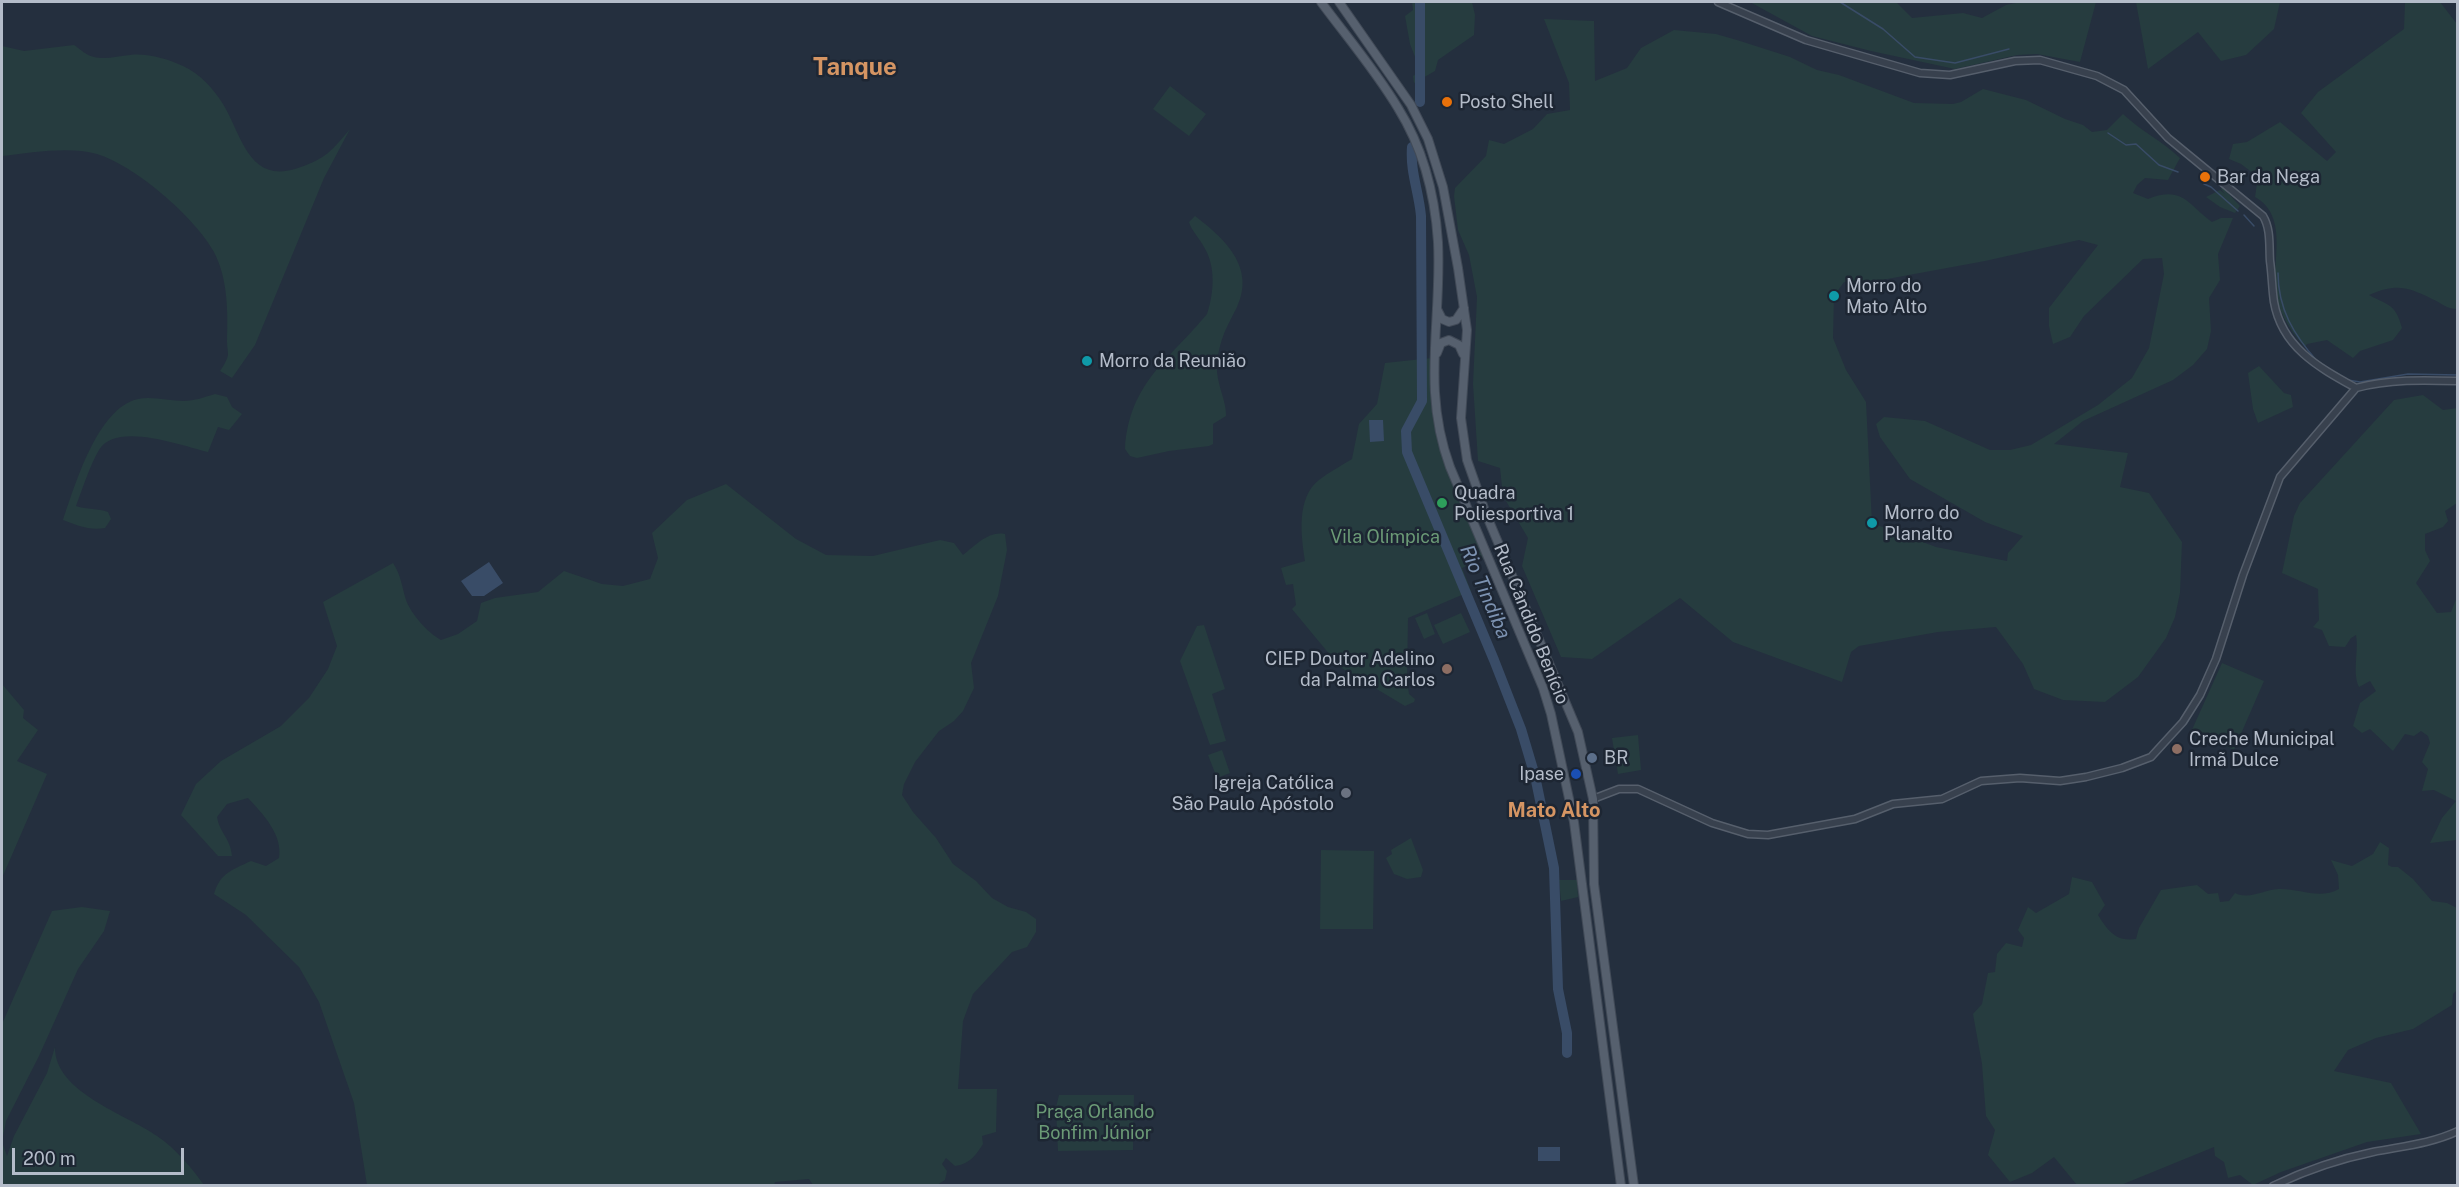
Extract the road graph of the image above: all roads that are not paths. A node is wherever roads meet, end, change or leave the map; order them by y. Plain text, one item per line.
1 (1321, 2) edge
2 (1340, 2) edge
3 (1718, 2) edge
4 (1436, 307) junction
5 (1464, 308) junction
6 (1464, 358) junction
7 (1434, 368) junction
8 (2457, 381) edge
9 (2356, 388) junction
10 (1593, 799) junction
11 (2457, 1131) edge
12 (1621, 1185) edge
13 (1634, 1185) edge
14 (2273, 1185) edge

1 - 4 main road, Rua Cândido Benício
2 - 5 main road, Rua Cândido Benício
3 - 9 street
4 - 5 main road
4 - 7 main road, Rua Cândido Benício
5 - 6 main road, Rua Cândido Benício
6 - 7 main road
6 - 10 main road, Rua Cândido Benício
7 - 12 main road, Rua Cândido Benício
8 - 9 street
9 - 10 street
10 - 13 main road, Rua Cândido Benício
11 - 14 street

